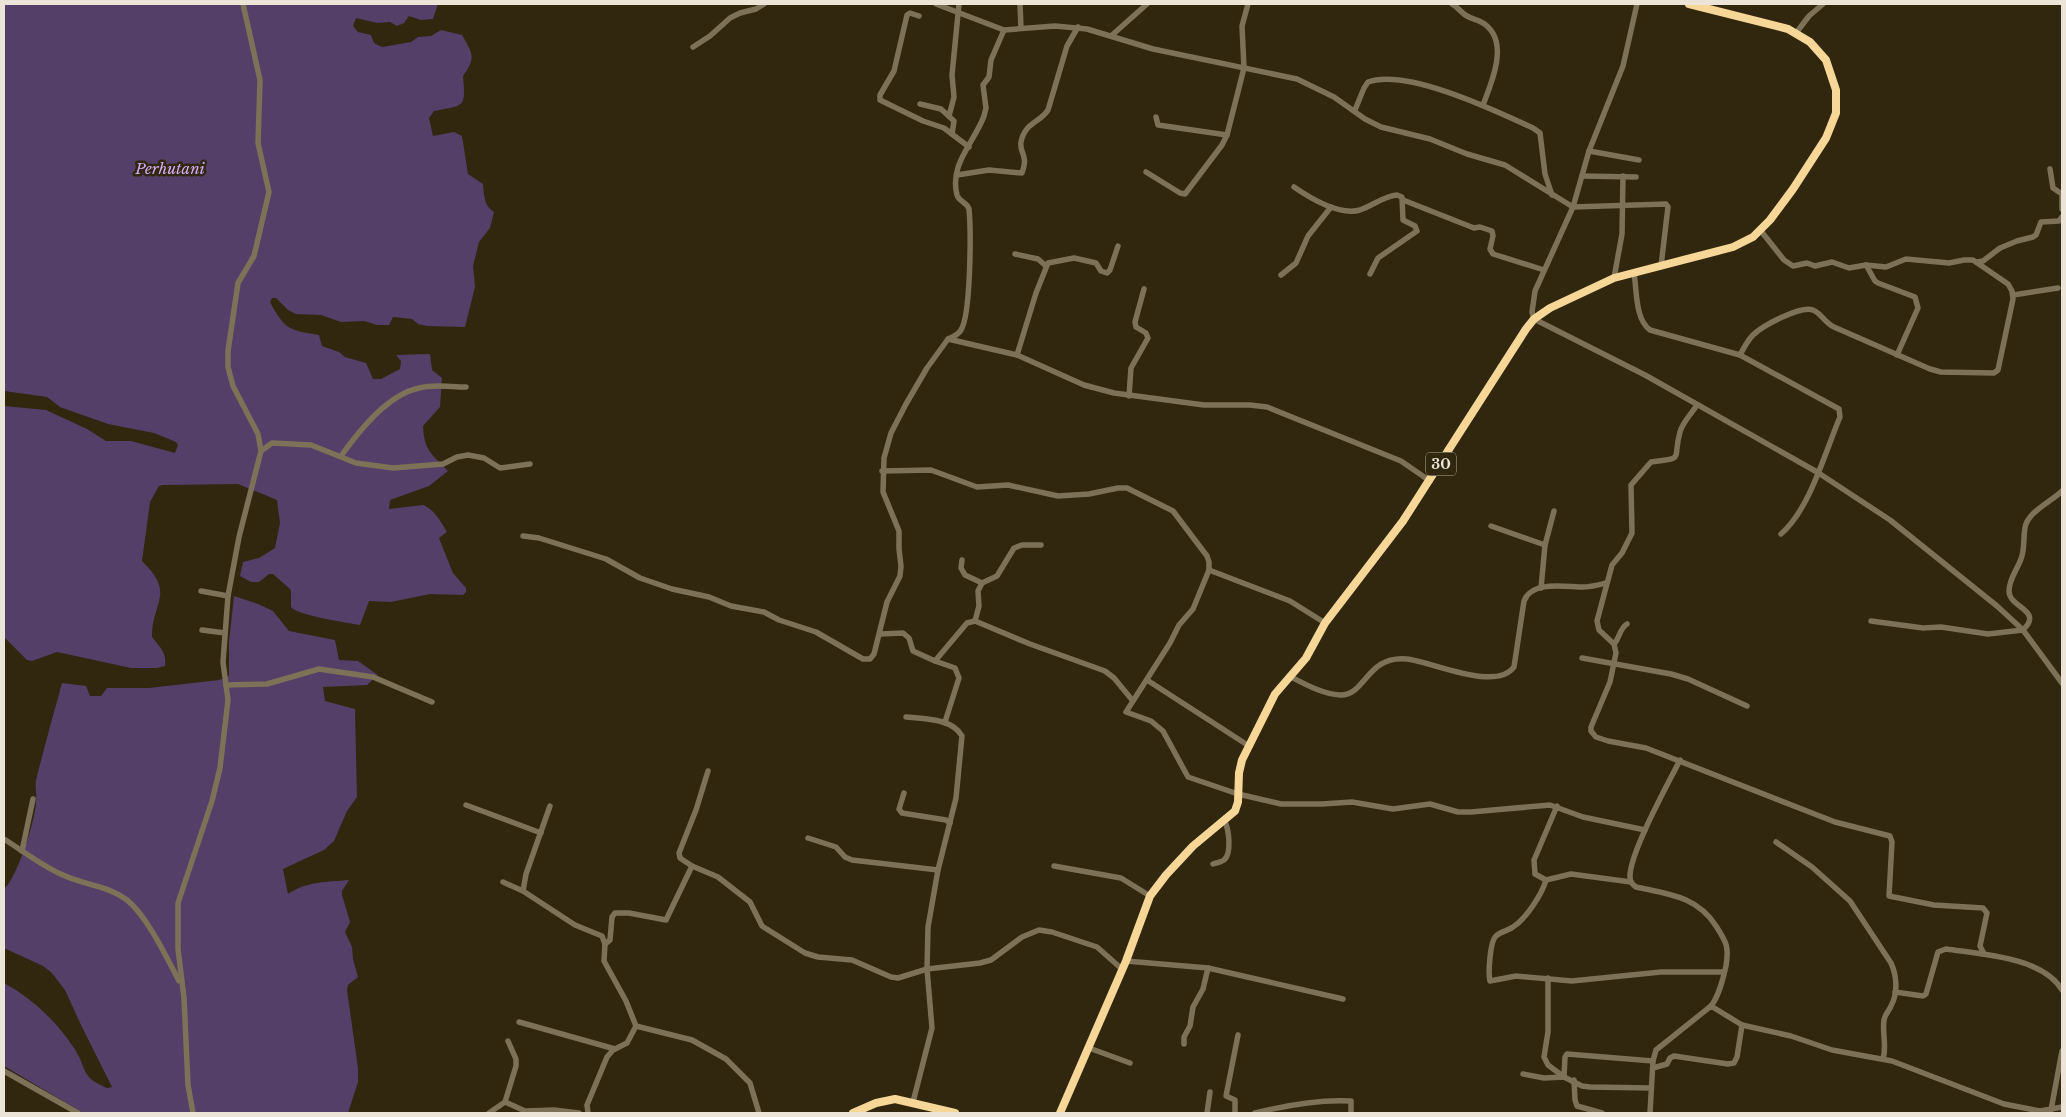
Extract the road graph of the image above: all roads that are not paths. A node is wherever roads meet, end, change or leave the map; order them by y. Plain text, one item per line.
1 (243, 4) edge
2 (764, 4) edge
3 (936, 4) edge
4 (959, 4) edge
5 (1020, 4) edge
6 (1147, 4) edge
7 (1248, 4) edge
8 (1452, 4) edge
9 (1637, 4) edge
10 (1689, 4) edge
11 (1823, 4) edge
12 (959, 12) junction
13 (919, 16) dead end
14 (1078, 27) junction
15 (1021, 28) junction
16 (1004, 30) junction
17 (1796, 33) junction
18 (1111, 36) junction
19 (693, 48) dead end
20 (1244, 68) junction
21 (920, 104) dead end
22 (1483, 105) junction
23 (1355, 110) junction
24 (948, 116) junction
25 (1156, 117) dead end
26 (952, 134) junction
27 (1227, 135) junction
28 (969, 148) junction
29 (1589, 151) junction
30 (1639, 160) dead end
31 (2050, 169) dead end
32 (1146, 172) dead end
33 (957, 175) junction
34 (1582, 176) junction
35 (1622, 176) junction
36 (1636, 177) dead end
37 (1294, 187) dead end
38 (1552, 195) junction
39 (1403, 200) junction
40 (2062, 203) edge
41 (1623, 206) junction
42 (1331, 207) junction
43 (1573, 207) junction
44 (2062, 209) edge
45 (2062, 217) edge
46 (1761, 231) junction
47 (1118, 246) dead end
48 (1015, 254) dead end
49 (1977, 262) junction
50 (1866, 265) junction
51 (1046, 266) junction
52 (1661, 266) junction
53 (1544, 270) junction
54 (1634, 273) junction
55 (1370, 274) dead end
56 (1281, 275) dead end
57 (1614, 278) junction
58 (2058, 288) dead end
59 (1144, 289) dead end
60 (2013, 295) junction
61 (1534, 319) junction
62 (948, 339) junction
63 (1017, 355) junction
64 (1740, 355) junction
65 (1897, 355) junction
66 (466, 387) dead end
67 (1129, 396) junction
68 (1697, 405) junction
69 (261, 451) junction
70 (341, 456) junction
71 (530, 464) dead end
72 (882, 471) junction
73 (1818, 472) junction
74 (1430, 481) junction
75 (2062, 492) edge
76 (1554, 510) dead end
77 (1491, 526) dead end
78 (1781, 534) dead end
79 (522, 536) dead end
80 (1041, 544) dead end
81 (1546, 545) junction
82 (962, 560) dead end
83 (1209, 570) junction
84 (982, 582) junction
85 (1606, 583) junction
86 (1541, 588) junction
87 (201, 591) dead end
88 (228, 596) junction
89 (975, 621) junction
90 (1871, 621) dead end
91 (1325, 623) junction
92 (1627, 624) dead end
93 (202, 630) dead end
94 (2023, 630) junction
95 (225, 633) junction
96 (880, 634) junction
97 (1614, 644) junction
98 (1582, 658) dead end
99 (935, 661) junction
100 (1615, 665) junction
101 (1289, 676) junction
102 (1147, 680) junction
103 (2062, 683) edge
104 (226, 686) junction
105 (1133, 701) junction
106 (432, 702) dead end
107 (1747, 706) dead end
108 (906, 717) dead end
109 (945, 722) junction
110 (1249, 746) junction
111 (1680, 760) junction
112 (708, 770) dead end
113 (904, 793) dead end
114 (1238, 794) junction
115 (33, 799) dead end
116 (466, 805) dead end
117 (550, 806) dead end
118 (1557, 806) junction
119 (1224, 820) junction
120 (950, 823) junction
121 (1645, 830) junction
122 (541, 833) junction
123 (808, 838) dead end
124 (4, 839) edge
125 (1776, 842) dead end
126 (22, 851) junction
127 (1213, 864) dead end
128 (692, 866) junction
129 (1054, 866) dead end
130 (938, 870) junction
131 (1546, 880) junction
132 (503, 882) dead end
133 (1631, 882) junction
134 (523, 891) junction
135 (1150, 896) junction
136 (605, 944) junction
137 (1984, 954) junction
138 (1126, 961) junction
139 (1208, 968) junction
140 (927, 969) junction
141 (1122, 970) junction
142 (1724, 972) junction
143 (1548, 978) junction
144 (181, 984) junction
145 (2062, 990) edge
146 (1895, 992) junction
147 (1343, 999) dead end
148 (1711, 1006) junction
149 (519, 1022) dead end
150 (1742, 1025) junction
151 (636, 1026) junction
152 (1238, 1036) dead end
153 (508, 1041) dead end
154 (1184, 1044) dead end
155 (1089, 1048) junction
156 (615, 1049) junction
157 (2062, 1051) edge
158 (1883, 1059) junction
159 (1653, 1061) junction
160 (1130, 1063) dead end
161 (1653, 1068) junction
162 (4, 1071) edge
163 (1523, 1074) dead end
164 (1564, 1077) junction
165 (1574, 1080) junction
166 (1651, 1088) junction
167 (1210, 1092) dead end
168 (504, 1102) junction
169 (913, 1102) junction
170 (2062, 1108) edge
171 (2051, 1110) junction
172 (78, 1113) edge
173 (193, 1113) edge
174 (489, 1113) edge
175 (579, 1113) edge
176 (588, 1113) edge
177 (759, 1113) edge
178 (853, 1113) edge
179 (955, 1113) edge
180 (1060, 1113) edge
181 (1207, 1113) edge
182 (1235, 1113) edge
183 (1255, 1113) edge
184 (1352, 1113) edge
185 (1602, 1113) edge
186 (1650, 1113) edge

1 - 69 street
2 - 19 street
3 - 12 street
4 - 12 street
5 - 15 street
6 - 18 street
7 - 20 street
8 - 22 street
9 - 29 street
10 - 17 highway, 30
11 - 17 street
12 - 16 street
12 - 24 street
13 - 26 street
14 - 15 street
14 - 18 street
14 - 33 street
15 - 16 street
16 - 28 street
17 - 46 highway, 30
18 - 20 street
20 - 23 street
20 - 27 street
21 - 24 street
22 - 23 street
22 - 38 street
23 - 38 street
24 - 26 street
25 - 27 street
26 - 28 street
27 - 32 street
28 - 33 street
29 - 30 street
29 - 34 street
31 - 40 street
33 - 62 street
34 - 35 street
34 - 43 street
35 - 36 street
35 - 41 street
37 - 42 street
38 - 43 street
39 - 42 street
39 - 53 street
39 - 55 street
40 - 44 street
41 - 43 street
41 - 52 street
41 - 57 street
42 - 56 street
43 - 53 street
45 - 49 street
46 - 50 street
46 - 52 highway, 30
47 - 51 street
48 - 51 street
49 - 50 street
49 - 60 street
50 - 65 street
51 - 63 street
52 - 54 highway, 30
53 - 61 street
54 - 57 highway, 30
54 - 64 street
57 - 61 highway, 30
58 - 60 street
59 - 67 street
60 - 65 street
61 - 68 street
61 - 74 highway, 30
62 - 63 street
62 - 72 street
63 - 67 street
64 - 65 street
64 - 73 street
66 - 70 street
67 - 74 street
68 - 73 street
68 - 85 street
69 - 70 street
69 - 88 street
70 - 71 street
72 - 83 street
72 - 96 street
73 - 78 street
73 - 94 street
74 - 91 highway, 30
75 - 94 street
76 - 81 street
77 - 81 street
79 - 96 street
80 - 84 street
81 - 86 street
82 - 84 street
83 - 91 street
83 - 102 street
84 - 89 street
85 - 86 street
85 - 97 street
86 - 101 street
87 - 88 street
88 - 95 street
89 - 99 street
89 - 105 street
90 - 94 street
91 - 101 highway, 30
92 - 97 street
93 - 95 street
94 - 103 street
95 - 104 street
96 - 99 street
97 - 100 street
98 - 100 street
99 - 109 street
100 - 107 street
100 - 111 street
101 - 110 highway, 30
102 - 105 street
102 - 110 street
104 - 106 street
104 - 144 street
105 - 114 street
108 - 109 street
109 - 120 street
110 - 114 highway, 30
111 - 121 street
111 - 137 street
112 - 128 street
113 - 120 street
114 - 118 street
114 - 119 highway, 30
115 - 126 street
116 - 122 street
117 - 122 street
118 - 121 street
118 - 131 street
119 - 127 street
119 - 135 highway, 30
120 - 130 street
121 - 133 street
122 - 134 street
123 - 130 street
124 - 126 street
125 - 146 street
126 - 144 street
128 - 136 street
128 - 140 street
129 - 135 street
130 - 140 street
131 - 133 street
131 - 143 street
132 - 134 street
133 - 142 street
134 - 136 street
135 - 138 highway, 30
136 - 151 street
137 - 145 street
137 - 146 street
138 - 139 street
138 - 141 highway, 30
139 - 147 street
139 - 154 street
140 - 141 street
140 - 169 street
141 - 155 highway, 30
142 - 143 street
142 - 148 street
143 - 164 street
144 - 173 street
146 - 158 street
148 - 150 street
148 - 159 street
149 - 156 street
150 - 158 street
150 - 161 street
151 - 156 street
151 - 177 street
152 - 182 street
153 - 168 street
155 - 160 street
155 - 180 highway, 30
156 - 176 street
157 - 171 street
158 - 171 street
159 - 161 street
159 - 164 street
161 - 166 street
162 - 172 street
163 - 164 street
164 - 165 street
165 - 166 street
165 - 185 street
166 - 186 street
167 - 181 street
168 - 174 street
168 - 175 street
169 - 178 highway
169 - 179 highway
170 - 171 street
183 - 184 street

